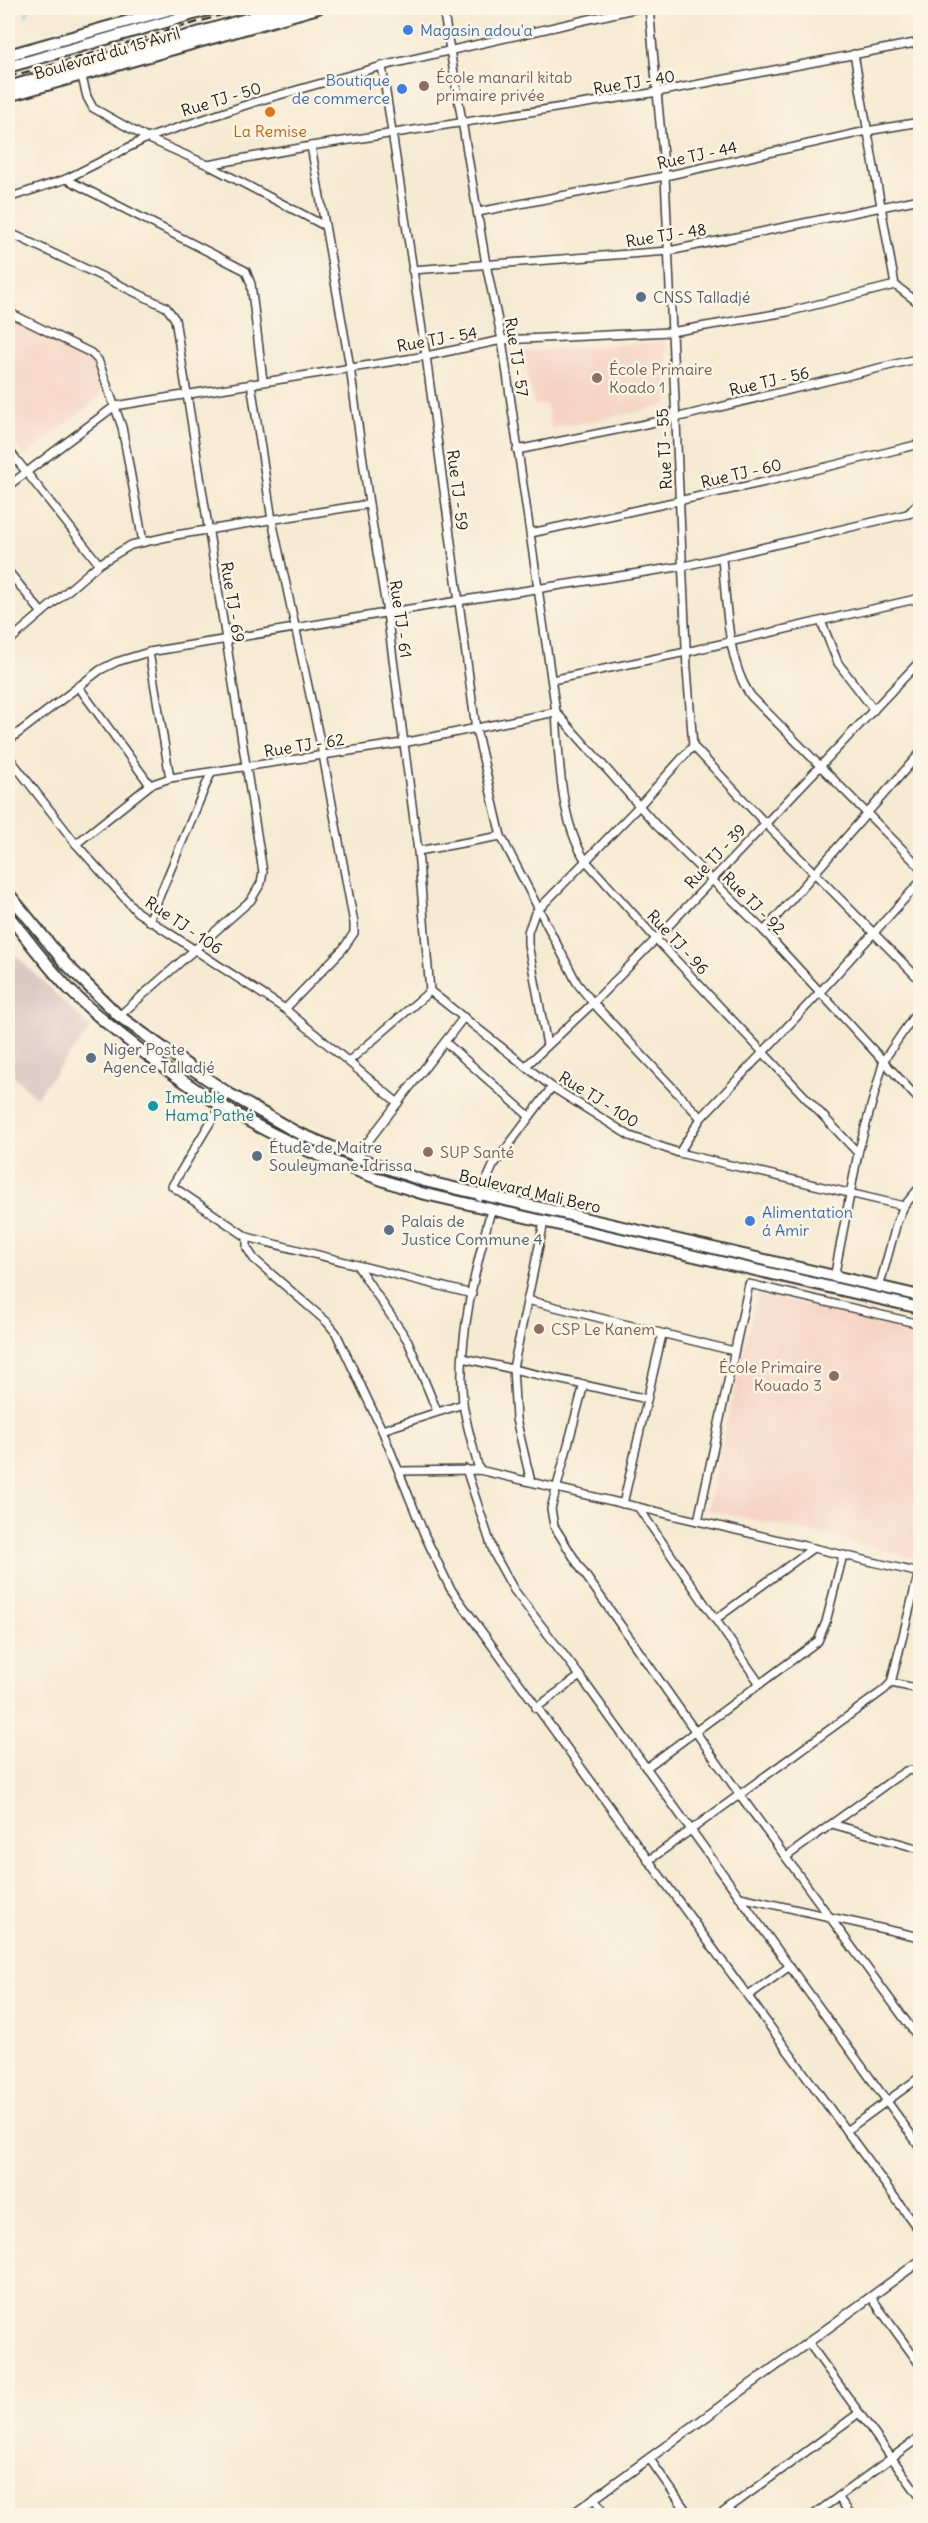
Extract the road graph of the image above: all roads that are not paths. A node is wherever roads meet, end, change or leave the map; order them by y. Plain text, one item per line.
1 (175, 8) edge
2 (215, 8) edge
3 (285, 8) edge
4 (318, 8) edge
5 (443, 8) edge
6 (638, 8) edge
7 (650, 8) edge
8 (921, 42) edge
9 (451, 50) junction
10 (854, 54) junction
11 (8, 55) edge
12 (382, 66) junction
13 (8, 67) edge
14 (82, 77) junction
15 (8, 87) edge
16 (658, 92) junction
17 (8, 96) edge
18 (463, 122) junction
19 (921, 122) edge
20 (867, 131) junction
21 (391, 134) junction
22 (147, 138) junction
23 (311, 147) junction
24 (208, 165) junction
25 (665, 176) junction
26 (66, 179) junction
27 (8, 198) edge
28 (921, 199) edge
29 (881, 206) junction
30 (478, 212) junction
31 (325, 226) junction
32 (8, 232) edge
33 (669, 251) junction
34 (486, 264) junction
35 (412, 270) junction
36 (895, 285) junction
37 (921, 304) edge
38 (8, 312) edge
39 (671, 332) junction
40 (502, 340) junction
41 (426, 356) junction
42 (921, 358) edge
43 (350, 366) junction
44 (263, 381) junction
45 (251, 383) junction
46 (187, 394) junction
47 (115, 406) junction
48 (675, 418) junction
49 (921, 444) edge
50 (8, 449) edge
51 (517, 450) junction
52 (26, 471) junction
53 (8, 486) edge
54 (681, 501) junction
55 (921, 501) edge
56 (369, 504) junction
57 (921, 511) edge
58 (907, 515) junction
59 (272, 520) junction
60 (208, 530) junction
61 (531, 533) junction
62 (143, 542) junction
63 (722, 559) junction
64 (99, 564) junction
65 (684, 566) junction
66 (8, 571) edge
67 (538, 588) junction
68 (921, 598) edge
69 (458, 601) junction
70 (42, 613) junction
71 (387, 613) junction
72 (821, 621) junction
73 (297, 629) junction
74 (225, 640) junction
75 (8, 642) edge
76 (732, 642) junction
77 (149, 652) junction
78 (687, 652) junction
79 (921, 661) edge
80 (552, 680) junction
81 (78, 686) junction
82 (874, 710) junction
83 (556, 712) junction
84 (476, 729) junction
85 (8, 741) edge
86 (404, 743) junction
87 (693, 746) junction
88 (921, 753) edge
89 (323, 755) junction
90 (8, 756) edge
91 (820, 765) junction
92 (247, 768) junction
93 (211, 773) junction
94 (170, 778) junction
95 (150, 785) junction
96 (639, 806) junction
97 (866, 813) junction
98 (765, 823) junction
99 (501, 836) junction
100 (76, 844) junction
101 (418, 851) junction
102 (586, 861) junction
103 (921, 867) edge
104 (815, 873) junction
105 (712, 879) junction
106 (921, 882) edge
107 (8, 893) edge
108 (538, 907) junction
109 (8, 915) edge
110 (149, 921) junction
111 (764, 932) junction
112 (873, 933) junction
113 (656, 939) junction
114 (195, 949) junction
115 (921, 980) edge
116 (430, 991) junction
117 (821, 991) junction
118 (592, 1003) junction
119 (921, 1007) edge
120 (285, 1008) junction
121 (119, 1016) junction
122 (464, 1017) junction
123 (445, 1042) junction
124 (548, 1045) junction
125 (763, 1053) junction
126 (884, 1060) junction
127 (349, 1061) junction
128 (527, 1065) junction
129 (552, 1086) junction
130 (228, 1093) junction
131 (921, 1101) edge
132 (398, 1103) junction
133 (220, 1107) junction
134 (528, 1116) junction
135 (701, 1118) junction
136 (858, 1152) junction
137 (679, 1153) junction
138 (356, 1157) junction
139 (921, 1187) edge
140 (850, 1192) junction
141 (480, 1195) junction
142 (904, 1206) junction
143 (476, 1207) junction
144 (491, 1210) junction
145 (544, 1222) junction
146 (247, 1237) junction
147 (358, 1266) junction
148 (834, 1276) junction
149 (879, 1288) junction
150 (831, 1289) junction
151 (850, 1293) junction
152 (472, 1294) junction
153 (921, 1296) edge
154 (527, 1300) junction
155 (847, 1307) junction
156 (921, 1308) edge
157 (921, 1324) edge
158 (662, 1335) junction
159 (734, 1351) junction
160 (463, 1358) junction
161 (513, 1368) junction
162 (584, 1384) junction
163 (647, 1399) junction
164 (464, 1404) junction
165 (437, 1411) junction
166 (382, 1430) junction
167 (466, 1469) junction
168 (479, 1470) junction
169 (399, 1471) junction
170 (531, 1482) junction
171 (558, 1489) junction
172 (623, 1504) junction
173 (638, 1507) junction
174 (698, 1521) junction
175 (813, 1548) junction
176 (843, 1555) junction
177 (920, 1573) edge
178 (716, 1619) junction
179 (580, 1676) junction
180 (891, 1683) junction
181 (760, 1684) junction
182 (921, 1689) edge
183 (536, 1708) junction
184 (695, 1731) junction
185 (646, 1767) junction
186 (921, 1768) edge
187 (740, 1795) junction
188 (832, 1824) junction
189 (691, 1830) junction
190 (921, 1849) edge
191 (786, 1857) junction
192 (648, 1861) junction
193 (740, 1898) junction
194 (831, 1917) junction
195 (921, 1937) edge
196 (790, 1966) junction
197 (748, 1996) junction
198 (921, 2040) edge
199 (921, 2077) edge
200 (888, 2101) junction
201 (846, 2131) junction
202 (921, 2147) edge
203 (921, 2232) edge
204 (921, 2261) edge
205 (871, 2297) junction
206 (808, 2342) junction
207 (921, 2365) edge
208 (859, 2413) junction
209 (921, 2437) edge
210 (649, 2458) junction
211 (892, 2458) junction
212 (838, 2497) junction
213 (921, 2497) edge
214 (594, 2498) junction
215 (570, 2516) edge
216 (606, 2516) edge
217 (690, 2516) edge
218 (718, 2516) edge
219 (812, 2516) edge
220 (852, 2516) edge

1 - 11 main road, Boulevard du 15 Avril
2 - 13 main road, Boulevard du 15 Avril
3 - 15 main road, Boulevard du 15 Avril
4 - 14 main road, Boulevard du 15 Avril
5 - 9 street, Rue TJ - 57
6 - 9 street, Rue TJ - 50
7 - 16 street, Rue TJ - 55
8 - 10 street, Rue TJ - 40
9 - 12 street, Rue TJ - 50
9 - 18 street, Rue TJ - 57
10 - 16 street, Rue TJ - 40
10 - 20 street
12 - 21 street, Rue TJ - 59
12 - 22 street, Rue TJ - 50
14 - 17 main road, Boulevard du 15 Avril
14 - 22 street
16 - 18 street, Rue TJ - 40
16 - 25 street, Rue TJ - 55
18 - 21 street, Rue TJ - 40
18 - 30 street, Rue TJ - 57
19 - 20 street, Rue TJ - 44
20 - 25 street, Rue TJ - 44
20 - 29 street
21 - 23 street, Rue TJ - 40
21 - 35 street, Rue TJ - 59
22 - 24 street
22 - 26 street, Rue TJ - 50
23 - 24 street, Rue TJ - 40
23 - 31 street, Rue TJ - 61
24 - 31 street
25 - 30 street, Rue TJ - 44
25 - 33 street, Rue TJ - 55
26 - 27 street, Rue TJ - 50
26 - 44 street
28 - 29 street, Rue TJ - 48
29 - 33 street, Rue TJ - 48
29 - 36 street
30 - 34 street, Rue TJ - 57
31 - 43 street, Rue TJ - 61
32 - 46 street, Rue TJ - 69
33 - 34 street, Rue TJ - 48
33 - 39 street, Rue TJ - 55
34 - 35 street, Rue TJ - 48
34 - 40 street, Rue TJ - 57
35 - 41 street, Rue TJ - 59
36 - 37 street
36 - 39 street, Rue TJ - 54
38 - 47 street
39 - 40 street, Rue TJ - 54
39 - 48 street, Rue TJ - 55
40 - 41 street, Rue TJ - 54
40 - 51 street, Rue TJ - 57
41 - 43 street, Rue TJ - 54
41 - 69 street, Rue TJ - 59
42 - 48 street, Rue TJ - 56
43 - 44 street, Rue TJ - 54
43 - 56 street, Rue TJ - 61
44 - 45 street, Rue TJ - 54
45 - 46 street, Rue TJ - 54
45 - 59 street
46 - 47 street, Rue TJ - 54
46 - 60 street, Rue TJ - 69
47 - 52 street, Rue TJ - 54
47 - 62 street
48 - 51 street, Rue TJ - 56
48 - 54 street, Rue TJ - 55
49 - 54 street, Rue TJ - 60
50 - 52 street
51 - 61 street, Rue TJ - 57
52 - 53 street, Rue TJ - 54
52 - 64 street
54 - 61 street, Rue TJ - 60
54 - 65 street, Rue TJ - 55
55 - 58 street
56 - 59 street
56 - 71 street, Rue TJ - 61
57 - 58 street
58 - 63 street
59 - 60 street
59 - 73 street
60 - 62 street
60 - 74 street, Rue TJ - 69
61 - 67 street, Rue TJ - 57
62 - 64 street
63 - 65 street
63 - 76 street
64 - 70 street
65 - 67 street
65 - 78 street, Rue TJ - 55
66 - 70 street
67 - 69 street
67 - 80 street, Rue TJ - 57
68 - 72 street
69 - 71 street
69 - 84 street, Rue TJ - 59
70 - 75 street
71 - 73 street
71 - 86 street, Rue TJ - 61
72 - 76 street
72 - 82 street
73 - 74 street
73 - 89 street
74 - 77 street
74 - 92 street, Rue TJ - 69
76 - 78 street
76 - 91 street
77 - 81 street
77 - 94 street
78 - 80 street
78 - 87 street, Rue TJ - 55
79 - 82 street, Rue TJ - 39
80 - 83 street, Rue TJ - 57
81 - 85 street
81 - 95 street
82 - 91 street, Rue TJ - 39
83 - 84 street, Rue TJ - 62
83 - 96 street, Rue TJ - 92
83 - 102 street, Rue TJ - 96
84 - 86 street, Rue TJ - 62
84 - 99 street, Rue TJ - 59
86 - 89 street, Rue TJ - 62
86 - 101 street, Rue TJ - 61
87 - 96 street
87 - 98 street
88 - 97 street
89 - 92 street, Rue TJ - 62
89 - 120 street
90 - 100 street, Rue TJ - 106
91 - 97 street
91 - 98 street, Rue TJ - 39
92 - 93 street, Rue TJ - 62
92 - 114 street, Rue TJ - 69
93 - 94 street, Rue TJ - 62
93 - 110 street
94 - 95 street, Rue TJ - 62
95 - 100 street, Rue TJ - 62
96 - 102 street
96 - 105 street, Rue TJ - 92
97 - 103 street
97 - 104 street
98 - 104 street
98 - 105 street, Rue TJ - 39
99 - 101 street
99 - 108 street, Rue TJ - 59
100 - 110 street, Rue TJ - 106
101 - 116 street, Rue TJ - 61
102 - 108 street
102 - 113 street, Rue TJ - 96
104 - 111 street
104 - 112 street
105 - 111 street, Rue TJ - 92
105 - 113 street, Rue TJ - 39
106 - 112 street
107 - 121 main road, Boulevard Mali Bero
108 - 118 street, Rue TJ - 59
108 - 124 street
109 - 133 main road, Boulevard Mali Bero
110 - 114 street, Rue TJ - 106
111 - 117 street, Rue TJ - 92
112 - 115 street
112 - 117 street
113 - 118 street, Rue TJ - 39
113 - 125 street, Rue TJ - 96
114 - 120 street, Rue TJ - 106
114 - 121 street, Rue TJ - 69
116 - 122 street, Rue TJ - 100
116 - 127 street
117 - 125 street
117 - 126 street, Rue TJ - 92
118 - 124 street, Rue TJ - 39
118 - 135 street, Rue TJ - 59
119 - 126 street
120 - 127 street, Rue TJ - 106
121 - 130 main road, Boulevard Mali Bero
122 - 123 street
122 - 128 street, Rue TJ - 100
123 - 132 street
123 - 134 street
124 - 128 street, Rue TJ - 39
125 - 135 street
125 - 136 street, Rue TJ - 96
126 - 131 street, Rue TJ - 92
126 - 136 street
127 - 132 street, Rue TJ - 106
128 - 129 street, Rue TJ - 100
129 - 134 street
129 - 137 street, Rue TJ - 100
130 - 133 street
130 - 138 main road, Boulevard Mali Bero
132 - 138 street
133 - 143 main road, Boulevard Mali Bero
133 - 146 street
134 - 141 street
135 - 137 street
136 - 140 street
137 - 140 street, Rue TJ - 100
138 - 141 main road, Boulevard Mali Bero
139 - 142 street
140 - 142 street, Rue TJ - 100
140 - 148 street
141 - 143 street
141 - 148 main road, Boulevard Mali Bero
142 - 149 street
143 - 144 main road, Boulevard Mali Bero
144 - 145 main road, Boulevard Mali Bero
144 - 152 street
145 - 150 main road, Boulevard Mali Bero
145 - 154 street
146 - 147 street
146 - 166 street
147 - 152 street
147 - 165 street
148 - 149 main road, Boulevard Mali Bero
148 - 150 street
149 - 153 main road, Boulevard Mali Bero
150 - 151 main road, Boulevard Mali Bero
151 - 155 street
151 - 156 main road, Boulevard Mali Bero
152 - 160 street
154 - 158 street
154 - 161 street
155 - 157 street
155 - 159 street
158 - 159 street
158 - 163 street
159 - 174 street
160 - 161 street
160 - 164 street
161 - 162 street
161 - 170 street
162 - 163 street
162 - 171 street
163 - 172 street
164 - 165 street
164 - 168 street
165 - 166 street
166 - 169 street
167 - 168 street
167 - 169 street
167 - 179 street
168 - 170 street
169 - 183 street
170 - 171 street
171 - 172 street
171 - 184 street
172 - 173 street
173 - 174 street
173 - 178 street
174 - 175 street
175 - 176 street
175 - 178 street
176 - 177 street
176 - 181 street
177 - 180 street
178 - 181 street
179 - 183 street
179 - 185 street
180 - 182 street
180 - 187 street
181 - 184 street
183 - 192 street
184 - 185 street
184 - 187 street
185 - 189 street
186 - 188 street
187 - 189 street
187 - 191 street
188 - 190 street
188 - 191 street
189 - 192 street
189 - 193 street
191 - 194 street
192 - 197 street
193 - 194 street
193 - 196 street
194 - 195 street
194 - 198 street
196 - 197 street
196 - 200 street
197 - 201 street
199 - 200 street
200 - 201 street
200 - 202 street
201 - 203 street
204 - 205 street
205 - 206 street
205 - 207 street
206 - 208 street
206 - 210 street
208 - 211 street
208 - 218 street
209 - 211 street
210 - 214 street
210 - 217 street
211 - 212 street
211 - 213 street
212 - 219 street
212 - 220 street
214 - 215 street
214 - 216 street

